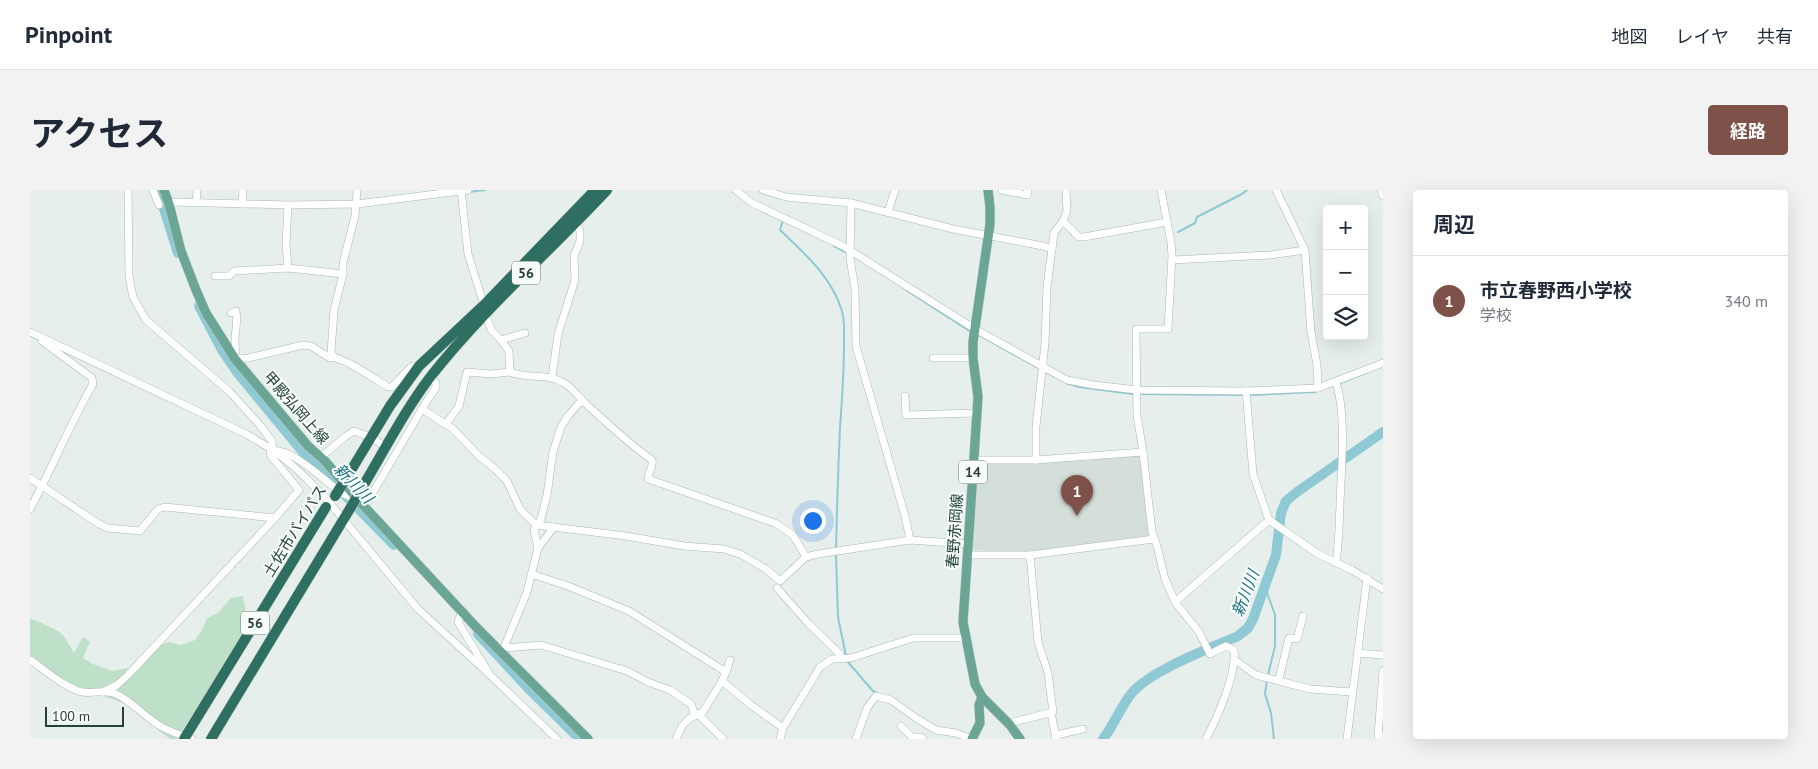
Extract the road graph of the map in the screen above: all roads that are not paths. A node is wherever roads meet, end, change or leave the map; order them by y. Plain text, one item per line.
1 (128, 190) edge
2 (153, 190) edge
3 (164, 190) edge
4 (197, 190) edge
5 (243, 190) edge
6 (357, 190) edge
7 (464, 190) edge
8 (595, 190) edge
9 (607, 190) edge
10 (737, 190) edge
11 (763, 190) edge
12 (895, 190) edge
13 (988, 190) edge
14 (1002, 190) edge
15 (1028, 190) edge
16 (1066, 190) edge
17 (1162, 190) edge
18 (1276, 190) edge
19 (1381, 190) edge
20 (1383, 196) edge
21 (164, 203) junction
22 (196, 203) junction
23 (851, 203) junction
24 (242, 204) junction
25 (357, 204) junction
26 (288, 205) junction
27 (888, 212) junction
28 (1063, 220) junction
29 (1167, 222) junction
30 (576, 224) junction
31 (988, 236) junction
32 (1052, 250) junction
33 (1305, 250) junction
34 (850, 251) junction
35 (1172, 260) junction
36 (288, 268) junction
37 (343, 274) junction
38 (215, 276) dead end
39 (484, 310) junction
40 (231, 312) dead end
41 (975, 329) junction
42 (30, 332) edge
43 (525, 333) dead end
44 (40, 336) junction
45 (502, 340) junction
46 (334, 357) junction
47 (234, 358) junction
48 (933, 358) dead end
49 (973, 358) junction
50 (1383, 363) edge
51 (419, 366) junction
52 (1043, 367) junction
53 (510, 372) junction
54 (430, 377) junction
55 (552, 378) junction
56 (1336, 382) junction
57 (1318, 388) junction
58 (1138, 390) junction
59 (1246, 391) junction
60 (905, 396) dead end
61 (582, 400) junction
62 (422, 409) junction
63 (977, 413) junction
64 (446, 424) junction
65 (370, 437) junction
66 (386, 447) junction
67 (274, 450) junction
68 (1143, 452) junction
69 (321, 457) junction
70 (974, 460) junction
71 (1036, 460) junction
72 (30, 478) edge
73 (42, 487) junction
74 (330, 502) junction
75 (363, 505) junction
76 (30, 509) edge
77 (275, 518) junction
78 (342, 519) junction
79 (1269, 520) junction
80 (536, 524) junction
81 (554, 527) junction
82 (1154, 539) junction
83 (910, 540) junction
84 (968, 544) junction
85 (538, 548) junction
86 (967, 554) junction
87 (1030, 555) junction
88 (806, 557) junction
89 (1336, 563) junction
90 (531, 574) junction
91 (1367, 578) junction
92 (778, 588) dead end
93 (1383, 589) edge
94 (1175, 602) junction
95 (462, 611) junction
96 (1303, 616) dead end
97 (966, 638) junction
98 (503, 650) junction
99 (1358, 653) junction
100 (1383, 655) edge
101 (845, 658) junction
102 (30, 660) edge
103 (730, 660) dead end
104 (1235, 660) junction
105 (1383, 671) edge
106 (726, 672) junction
107 (489, 674) junction
108 (1276, 679) junction
109 (1382, 680) edge
110 (722, 682) junction
111 (103, 692) junction
112 (1352, 692) junction
113 (982, 697) junction
114 (1382, 710) edge
115 (1050, 712) junction
116 (697, 715) junction
117 (1010, 725) junction
118 (901, 726) dead end
119 (783, 728) junction
120 (1082, 729) dead end
121 (1383, 736) edge
122 (973, 737) edge
123 (1056, 737) edge
124 (184, 739) edge
125 (192, 739) edge
126 (211, 739) edge
127 (557, 739) edge
128 (588, 739) edge
129 (676, 739) edge
130 (723, 739) edge
131 (780, 739) edge
132 (856, 739) edge
133 (923, 739) edge
134 (1020, 739) edge
135 (1206, 739) edge
136 (1347, 739) edge

1 - 67 street
2 - 21 street
3 - 21 main road, 甲殿弘岡上線
4 - 22 street
5 - 24 street
6 - 25 street
7 - 25 street
7 - 39 street
8 - 39 highway, 56
9 - 30 highway, 56
10 - 34 street
11 - 23 street
12 - 27 street
13 - 31 main road, 春野赤岡線 / 14
14 - 15 street
16 - 28 street
17 - 29 street
18 - 33 street
19 - 20 street
21 - 22 street
21 - 47 main road, 甲殿弘岡上線
22 - 24 street
23 - 27 street
23 - 34 street
24 - 26 street
25 - 26 street
25 - 37 street
26 - 36 street
27 - 31 street
28 - 29 street
28 - 32 street
29 - 35 street
30 - 39 highway, 56
30 - 55 street
31 - 32 street
31 - 41 main road, 春野赤岡線 / 14
32 - 52 street
33 - 35 street
33 - 57 street
34 - 41 street
34 - 83 street
35 - 58 street
36 - 37 street
36 - 38 street
37 - 46 street
39 - 45 street
39 - 51 highway, 土佐市バイパス / 56
39 - 54 highway, 56
40 - 47 street
41 - 49 main road, 春野赤岡線 / 14
41 - 52 street
42 - 44 street
43 - 45 street
44 - 67 street
44 - 73 street
45 - 53 street
46 - 47 street
46 - 51 street
47 - 69 main road, 甲殿弘岡上線
48 - 49 street
49 - 63 main road, 春野赤岡線 / 14
50 - 56 street
51 - 65 highway, 土佐市バイパス / 56
52 - 58 street
52 - 71 street
53 - 55 street
53 - 64 street
54 - 62 street
54 - 66 highway, 56
55 - 61 street
56 - 57 street
56 - 89 street
57 - 59 street
58 - 59 street
58 - 68 street
59 - 79 street
60 - 63 street
61 - 80 street
61 - 88 street
62 - 64 street
62 - 75 street
63 - 70 main road, 春野赤岡線 / 14
64 - 80 street
65 - 66 street
65 - 69 street
65 - 74 highway, 土佐市バイパス / 56, bridge
66 - 78 highway, 56, bridge
67 - 74 street
67 - 75 street
67 - 77 street
68 - 71 street
68 - 82 street
69 - 75 main road, 甲殿弘岡上線
70 - 71 street
70 - 84 main road, 春野赤岡線 / 14
72 - 73 street
73 - 76 street
73 - 77 street
74 - 78 street
74 - 124 highway, 土佐市バイパス / 56, bridge
75 - 95 main road, 甲殿弘岡上線
77 - 111 street
78 - 107 street
78 - 126 highway, 56
79 - 89 street
79 - 94 street
80 - 81 street
80 - 85 street
81 - 85 street
81 - 88 street
82 - 87 street
82 - 94 street
83 - 84 street
83 - 88 street
84 - 86 main road, 春野赤岡線 / 14
85 - 90 street
86 - 87 street
86 - 97 main road, 春野赤岡線 / 14
87 - 115 street
89 - 91 street
90 - 98 street
90 - 106 street
91 - 93 street
91 - 99 street
92 - 101 street
94 - 104 street
95 - 98 main road, 甲殿弘岡上線
95 - 107 street
96 - 108 street
97 - 101 street
97 - 113 main road, 春野赤岡線 / 14
98 - 116 street
98 - 128 main road, 甲殿弘岡上線
99 - 100 street
99 - 112 street
101 - 119 street
102 - 111 street
103 - 106 street
104 - 108 street
104 - 135 street
105 - 109 street
106 - 110 street
107 - 127 street
108 - 112 street
109 - 114 street
110 - 116 street
110 - 119 street
111 - 125 street
112 - 136 street
113 - 117 main road, 春野赤岡線 / 14
113 - 122 main road
114 - 121 street
115 - 117 street
115 - 123 street
116 - 129 street
116 - 130 street
117 - 134 main road, 春野赤岡線 / 14
118 - 133 street
119 - 131 street
120 - 123 street
122 - 132 street

